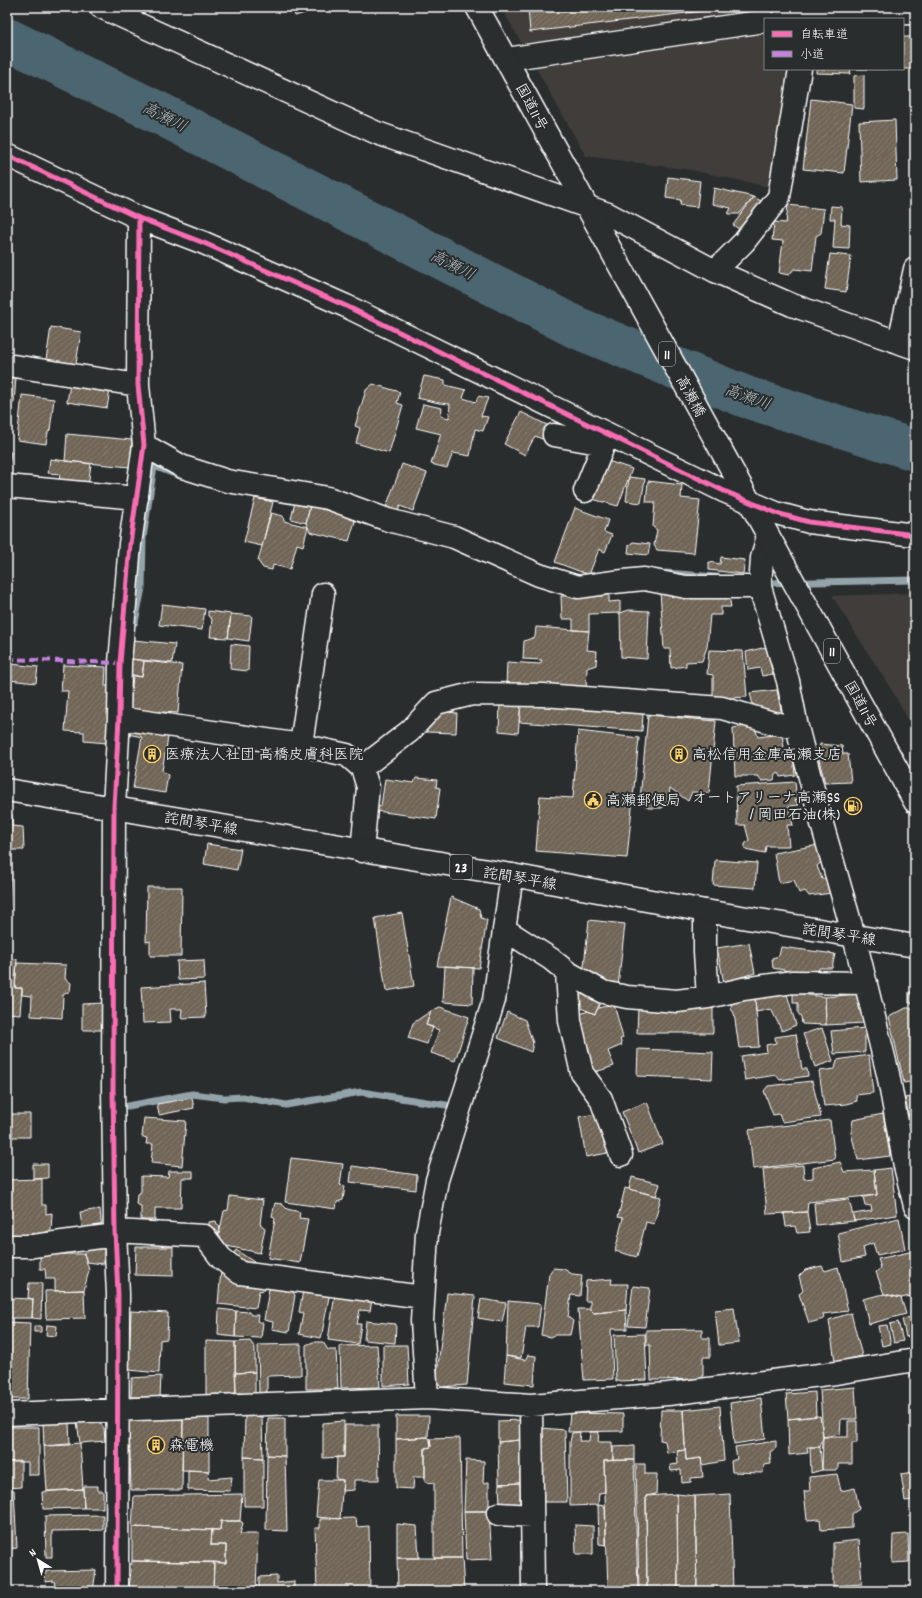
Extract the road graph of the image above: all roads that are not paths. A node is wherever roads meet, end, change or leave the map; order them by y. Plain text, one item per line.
1 (101, 7) edge
2 (477, 7) edge
3 (915, 13) edge
4 (808, 14) edge
5 (788, 18) edge
6 (764, 22) edge
7 (506, 59) junction
8 (800, 70) edge
9 (7, 155) edge
10 (586, 207) junction
11 (139, 218) junction
12 (915, 269) edge
13 (715, 271) junction
14 (907, 345) edge
15 (7, 365) edge
16 (138, 385) junction
17 (554, 435) dead end
18 (606, 439) junction
19 (144, 445) junction
20 (7, 486) edge
21 (585, 491) dead end
22 (137, 498) junction
23 (749, 500) junction
24 (915, 535) edge
25 (768, 536) junction
26 (760, 587) junction
27 (323, 594) dead end
28 (119, 718) junction
29 (797, 727) junction
30 (301, 745) junction
31 (362, 768) junction
32 (7, 790) edge
33 (915, 802) edge
34 (114, 807) junction
35 (362, 851) junction
36 (512, 876) junction
37 (705, 911) junction
38 (504, 929) junction
39 (854, 936) junction
40 (915, 946) edge
41 (567, 972) junction
42 (866, 983) junction
43 (708, 997) junction
44 (621, 1155) dead end
45 (915, 1206) edge
46 (115, 1233) junction
47 (7, 1246) edge
48 (423, 1297) junction
49 (915, 1360) edge
50 (427, 1398) junction
51 (531, 1405) junction
52 (118, 1409) junction
53 (7, 1414) edge
54 (498, 1514) dead end
55 (532, 1516) junction
56 (117, 1591) edge
57 (533, 1591) edge

1 - 10 main road
2 - 7 main road, 国道11号 / 11
3 - 4 main road
4 - 5 main road
6 - 7 main road
7 - 10 main road, 国道11号 / 11
8 - 13 main road
9 - 11 main road
10 - 13 main road
10 - 23 main road, 高瀬橋 / 11
11 - 16 main road
11 - 18 main road
12 - 14 main road
13 - 14 main road
15 - 16 main road
16 - 19 main road
17 - 18 main road
18 - 21 main road
18 - 23 main road
19 - 22 main road
19 - 26 main road
20 - 22 main road
22 - 28 main road
23 - 24 main road
23 - 25 main road, 国道11号 / 11
25 - 26 main road
25 - 33 main road, 国道11号 / 11
26 - 29 main road
27 - 30 main road
28 - 30 main road
28 - 34 main road
29 - 31 main road
29 - 39 main road
30 - 31 main road
31 - 35 main road
32 - 34 main road, 詫間琴平線 / 23
34 - 35 main road, 詫間琴平線 / 23
34 - 46 main road
35 - 36 main road, 詫間琴平線 / 23
36 - 37 main road, 詫間琴平線 / 23
36 - 38 main road
37 - 39 main road, 詫間琴平線 / 23
37 - 43 main road
38 - 41 main road
38 - 48 main road
39 - 40 main road, 詫間琴平線 / 23
39 - 42 main road
41 - 43 main road
41 - 44 main road
42 - 43 main road
42 - 45 main road
46 - 47 main road
46 - 48 main road
46 - 52 main road
48 - 50 main road
49 - 51 main road
50 - 51 main road
50 - 52 main road
51 - 55 main road
52 - 53 main road
52 - 56 main road
54 - 55 main road
55 - 57 main road

